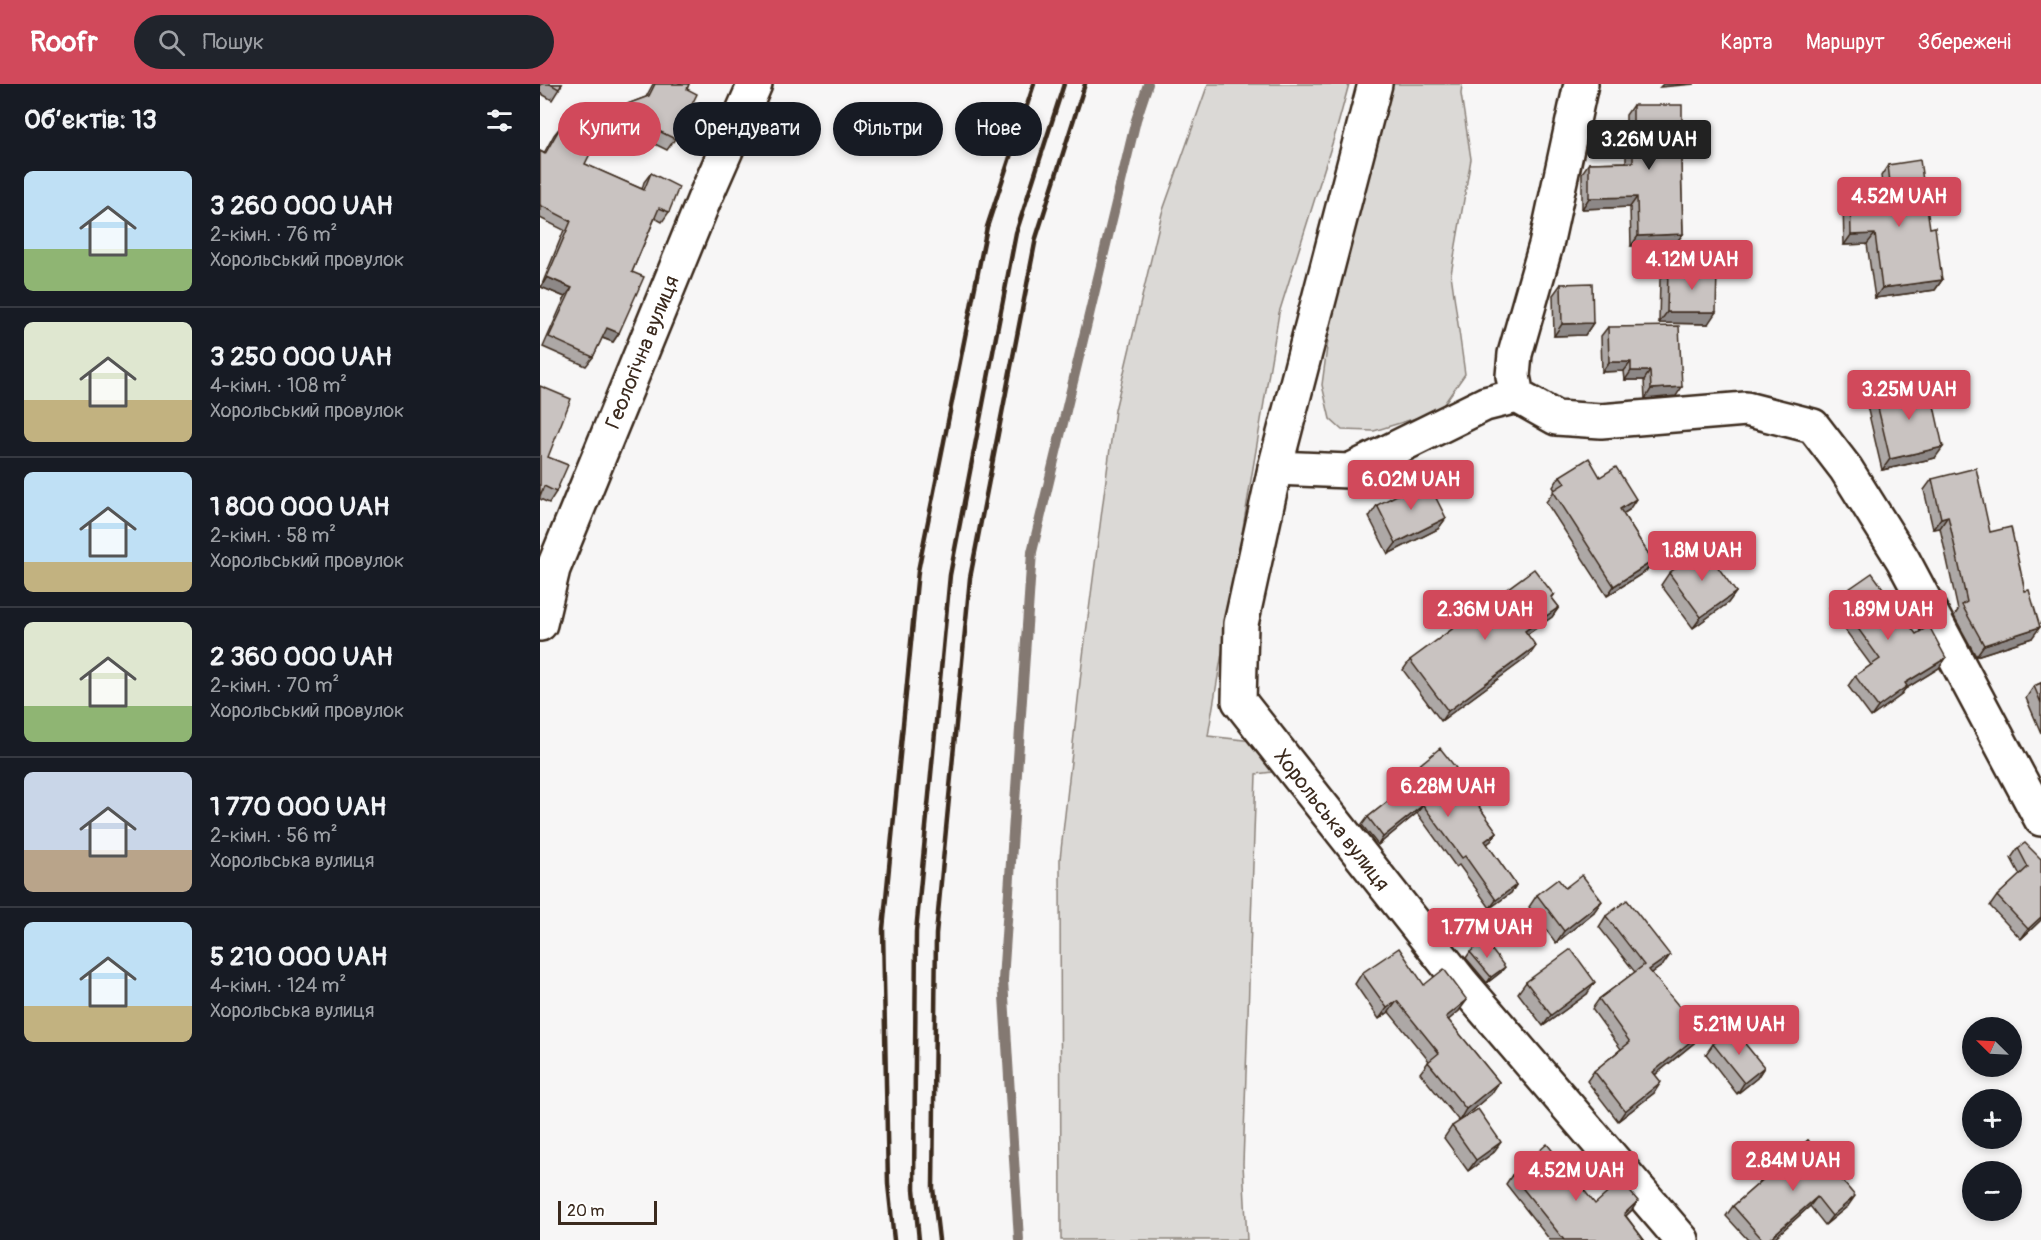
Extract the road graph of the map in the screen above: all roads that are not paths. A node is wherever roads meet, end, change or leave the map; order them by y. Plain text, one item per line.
1 (754, 84) edge
2 (1376, 84) edge
3 (1581, 84) edge
4 (1517, 396) junction
5 (1275, 468) junction
6 (540, 624) edge
7 (2041, 819) edge
8 (1682, 1240) edge

1 - 6 street, Геологічна вулиця
2 - 5 street
3 - 4 street
4 - 5 street
4 - 7 street
5 - 8 street, Хорольська вулиця

